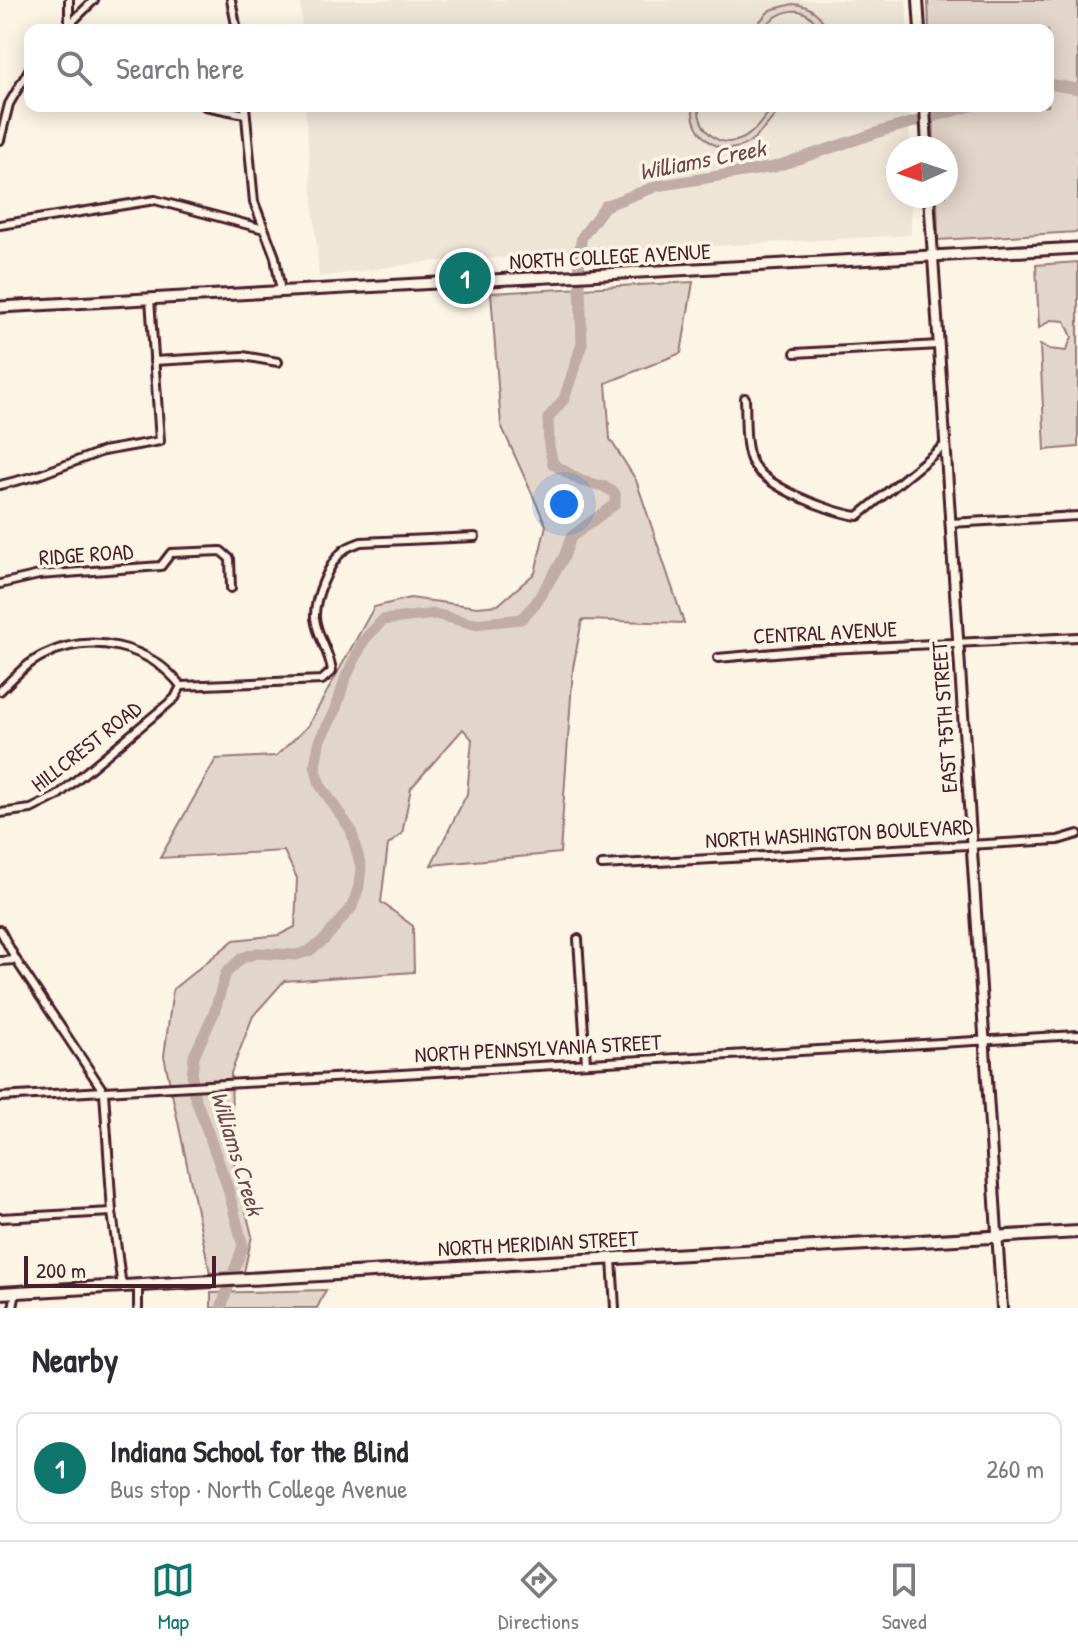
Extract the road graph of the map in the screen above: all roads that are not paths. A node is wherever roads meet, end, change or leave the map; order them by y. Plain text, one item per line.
1 (69, 0) edge
2 (94, 0) edge
3 (231, 0) edge
4 (918, 0) edge
5 (66, 24) edge
6 (70, 24) edge
7 (236, 24) edge
8 (920, 24) edge
9 (24, 78) edge
10 (245, 112) edge
11 (925, 112) edge
12 (926, 136) edge
13 (0, 140) edge
14 (930, 208) edge
15 (0, 225) edge
16 (264, 229) junction
17 (1078, 248) edge
18 (932, 256) junction
19 (281, 292) junction
20 (150, 299) junction
21 (0, 307) edge
22 (939, 345) junction
23 (795, 353) dead end
24 (154, 361) junction
25 (278, 362) dead end
26 (745, 398) dead end
27 (945, 445) junction
28 (0, 485) edge
29 (1078, 516) edge
30 (950, 523) junction
31 (475, 537) dead end
32 (0, 584) edge
33 (231, 588) dead end
34 (1078, 637) edge
35 (956, 644) junction
36 (718, 658) dead end
37 (181, 686) junction
38 (0, 691) edge
39 (0, 813) edge
40 (1078, 834) edge
41 (970, 843) junction
42 (602, 865) dead end
43 (0, 930) edge
44 (578, 939) dead end
45 (16, 960) junction
46 (0, 961) edge
47 (1078, 1035) edge
48 (984, 1040) junction
49 (586, 1063) junction
50 (104, 1092) junction
51 (0, 1097) edge
52 (112, 1212) junction
53 (0, 1218) edge
54 (1078, 1232) edge
55 (997, 1236) junction
56 (612, 1259) junction
57 (138, 1285) junction
58 (122, 1287) junction
59 (16, 1292) junction
60 (0, 1293) edge
61 (13, 1308) edge
62 (138, 1308) edge
63 (615, 1308) edge
64 (1002, 1308) edge

1 - 5 street
2 - 6 street
3 - 7 street
4 - 8 street
9 - 13 street
10 - 16 street
11 - 12 street
14 - 18 street, EAST 75TH STREET
15 - 16 street
16 - 19 street
17 - 18 main road, NORTH COLLEGE AVENUE
18 - 19 main road, NORTH COLLEGE AVENUE
18 - 22 street, EAST 75TH STREET
19 - 20 main road, NORTH COLLEGE AVENUE
20 - 21 main road, NORTH COLLEGE AVENUE
20 - 24 street
22 - 23 street
22 - 27 street, EAST 75TH STREET
24 - 25 street
24 - 28 street
26 - 27 street
27 - 30 street, EAST 75TH STREET
29 - 30 street
30 - 35 street, EAST 75TH STREET
31 - 37 street
32 - 33 street, RIDGE ROAD
34 - 35 street, CENTRAL AVENUE
35 - 36 street, CENTRAL AVENUE
35 - 41 street, EAST 75TH STREET
37 - 38 street
37 - 39 street, HILLCREST ROAD
40 - 41 street, NORTH WASHINGTON BOULEVARD
41 - 42 street, NORTH WASHINGTON BOULEVARD
41 - 48 street, EAST 75TH STREET
43 - 45 street
44 - 49 street
45 - 46 street
45 - 50 street
47 - 48 street, NORTH PENNSYLVANIA STREET
48 - 49 street, NORTH PENNSYLVANIA STREET
48 - 55 street, EAST 75TH STREET
49 - 50 street, NORTH PENNSYLVANIA STREET
50 - 51 street, NORTH PENNSYLVANIA STREET
50 - 52 street
52 - 53 street
52 - 58 street
54 - 55 main road, NORTH MERIDIAN STREET
55 - 56 main road, NORTH MERIDIAN STREET
55 - 64 street, EAST 75TH STREET
56 - 57 main road, NORTH MERIDIAN STREET
56 - 63 street
57 - 58 main road, NORTH MERIDIAN STREET
57 - 62 street
58 - 59 main road, NORTH MERIDIAN STREET
59 - 60 main road, NORTH MERIDIAN STREET
59 - 61 street

